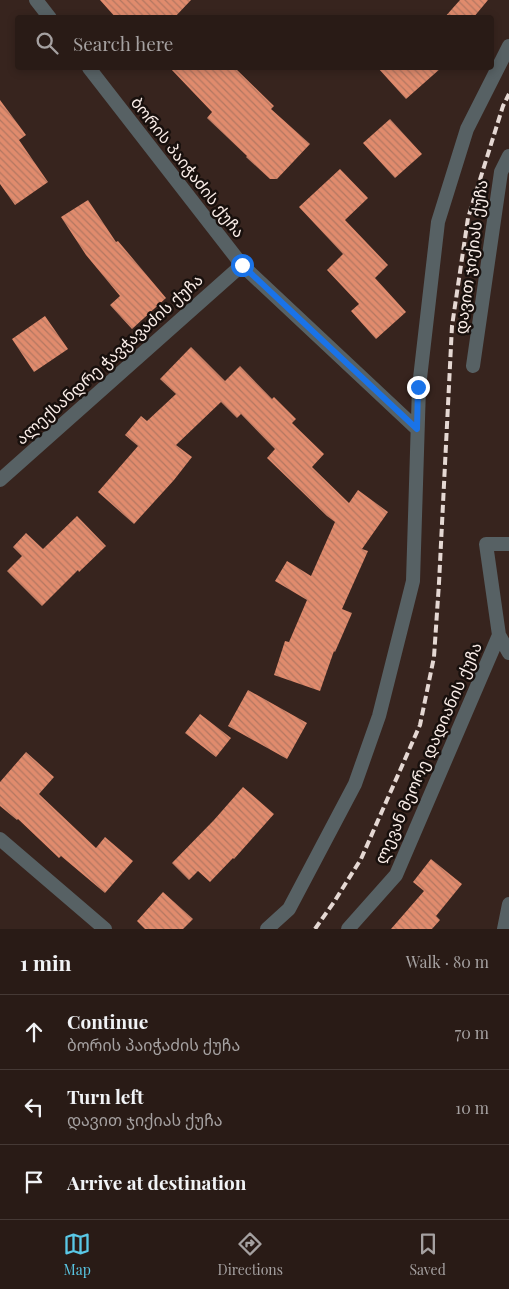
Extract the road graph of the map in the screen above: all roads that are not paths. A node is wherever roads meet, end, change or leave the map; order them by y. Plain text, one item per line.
1 (36, 0) edge
2 (48, 15) edge
3 (509, 46) edge
4 (91, 70) edge
5 (509, 156) edge
6 (242, 265) junction
7 (473, 366) dead end
8 (417, 429) junction
9 (0, 480) edge
10 (509, 544) edge
11 (499, 636) junction
12 (509, 653) edge
13 (0, 839) edge
14 (509, 904) edge
15 (104, 929) edge
16 (268, 929) edge
17 (348, 929) edge
18 (504, 929) edge

1 - 2 street
3 - 8 street, დავით ჯიქიას ქუჩა
4 - 6 street, ბორის პაიჭაძის ქუჩა
5 - 7 street, დავით ჯიქიას ქუჩა
6 - 8 street, ბორის პაიჭაძის ქუჩა
6 - 9 street, ალექსანდრე ჭავჭავაძის ქუჩა
8 - 16 street
10 - 11 street
11 - 12 street
11 - 17 street, ლევან მეორე დადიანის ქუჩა
13 - 15 street
14 - 18 street

